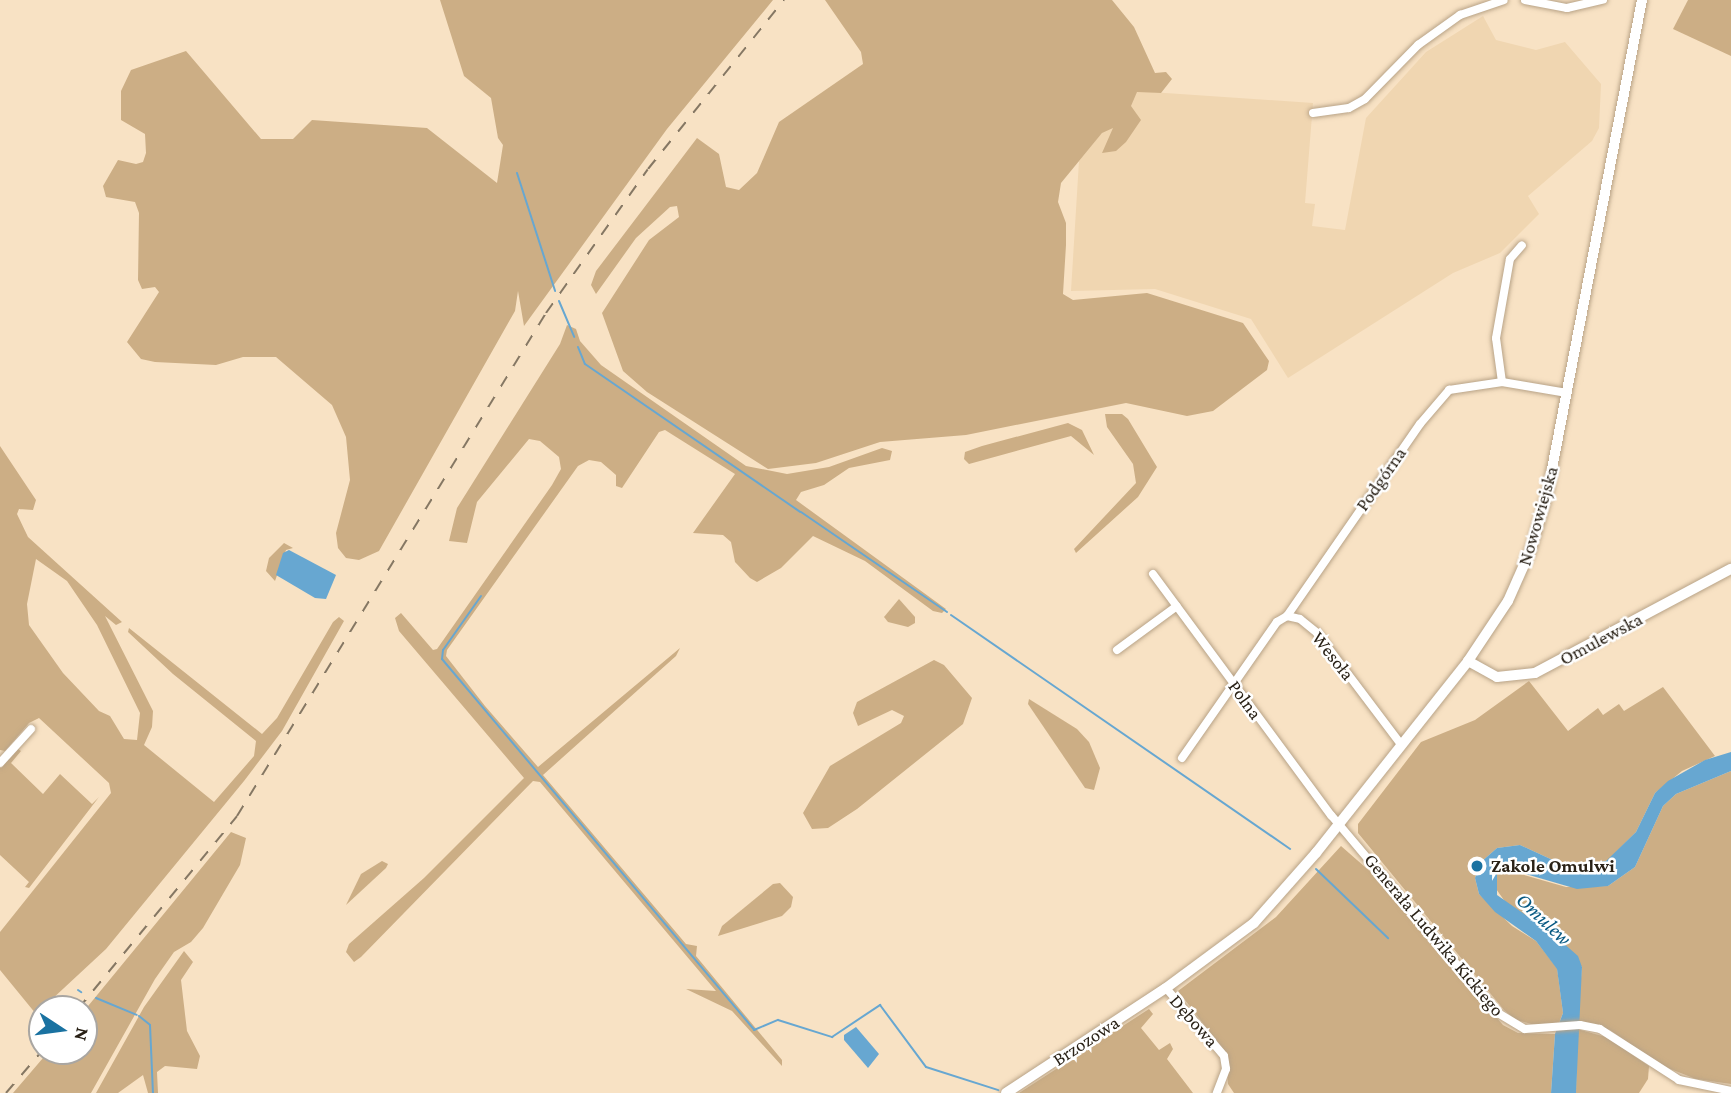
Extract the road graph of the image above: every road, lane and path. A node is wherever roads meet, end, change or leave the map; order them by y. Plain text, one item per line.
1 (1504, 0) edge
2 (1525, 0) edge
3 (1603, 0) edge
4 (1639, 1) edge
5 (1312, 113) dead end
6 (1522, 245) dead end
7 (1502, 382) junction
8 (1567, 393) junction
9 (1731, 569) edge
10 (1153, 574) dead end
11 (1177, 606) junction
12 (1287, 616) junction
13 (1117, 650) dead end
14 (1468, 661) junction
15 (1235, 686) junction
16 (31, 729) dead end
17 (1400, 743) junction
18 (1182, 758) dead end
19 (0, 763) edge
20 (1339, 824) junction
21 (1166, 988) junction
22 (1731, 1091) edge
23 (1006, 1093) edge
24 (1217, 1093) edge

1 - 5 street
2 - 3 street
4 - 8 main road, Nowowiejska
6 - 7 street
7 - 8 street, Podgórna
7 - 12 street, Podgórna
8 - 14 main road, Nowowiejska
9 - 14 main road, Omulewska
10 - 11 street, Polna
11 - 13 street
11 - 15 street, Polna
12 - 15 street
12 - 17 street, Wesoła
14 - 17 main road, Nowowiejska
15 - 18 street
15 - 20 street, Polna
16 - 19 street
17 - 20 main road, Nowowiejska
20 - 21 main road, Nowowiejska
20 - 22 street, Generała Ludwika Kickiego
21 - 23 main road, Brzozowa
21 - 24 street, Dębowa

